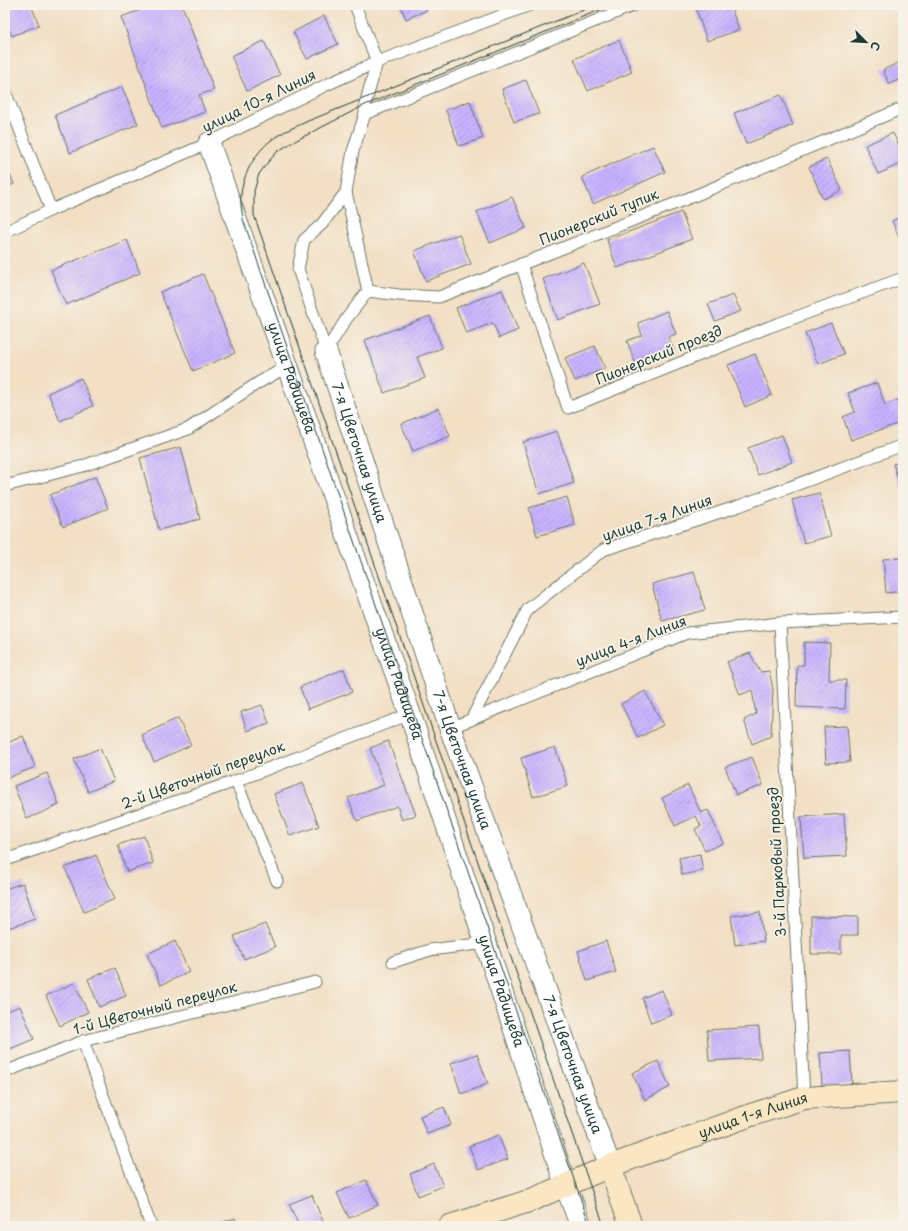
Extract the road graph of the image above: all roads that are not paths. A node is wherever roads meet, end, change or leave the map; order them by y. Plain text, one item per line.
1 (355, 5) edge
2 (530, 5) edge
3 (635, 5) edge
4 (377, 62) junction
5 (5, 91) edge
6 (903, 108) edge
7 (365, 114) junction
8 (209, 144) junction
9 (346, 192) junction
10 (51, 210) junction
11 (5, 232) edge
12 (522, 264) junction
13 (903, 278) edge
14 (368, 291) junction
15 (326, 351) junction
16 (288, 366) junction
17 (903, 445) edge
18 (5, 486) edge
19 (903, 617) edge
20 (780, 623) junction
21 (410, 714) junction
22 (471, 720) junction
23 (450, 728) junction
24 (236, 781) junction
25 (5, 860) edge
26 (277, 881) dead end
27 (486, 943) junction
28 (393, 962) dead end
29 (315, 982) dead end
30 (83, 1041) junction
31 (5, 1072) edge
32 (903, 1092) edge
33 (804, 1098) junction
34 (610, 1166) junction
35 (566, 1186) junction
36 (151, 1226) edge
37 (450, 1226) edge
38 (581, 1226) edge
39 (631, 1226) edge

1 - 4 lane
2 - 4 lane, улица 10-я Линия
3 - 7 lane
4 - 7 lane
4 - 8 lane, улица 10-я Линия
5 - 10 lane
6 - 12 lane, Пионерский тупик
7 - 9 lane
8 - 10 lane, улица 10-я Линия
8 - 16 street, улица Радищева
9 - 14 lane
9 - 15 lane
10 - 11 lane, улица 10-я Линия
12 - 13 lane, Пионерский проезд
12 - 14 lane, Пионерский тупик
14 - 15 lane
15 - 23 street, 7-я Цветочная улица
16 - 18 lane
16 - 21 street, улица Радищева
17 - 22 lane, улица 7-я Линия
19 - 20 lane, улица 4-я Линия
20 - 22 lane, улица 4-я Линия
20 - 33 lane, 3-й Парковый проезд
21 - 24 lane, 2-й Цветочный переулок
21 - 27 street, улица Радищева
22 - 23 lane, улица 4-я Линия
23 - 34 street, 7-я Цветочная улица
24 - 25 lane, 2-й Цветочный переулок
24 - 26 lane
27 - 28 lane
27 - 35 street, улица Радищева
29 - 30 lane, 1-й Цветочный переулок
30 - 31 lane, 1-й Цветочный переулок
30 - 36 lane
32 - 33 main road, улица 1-я Линия
33 - 34 main road, улица 1-я Линия
34 - 35 main road, улица 1-я Линия
34 - 39 main road
35 - 37 main road
35 - 38 street, улица Радищева

